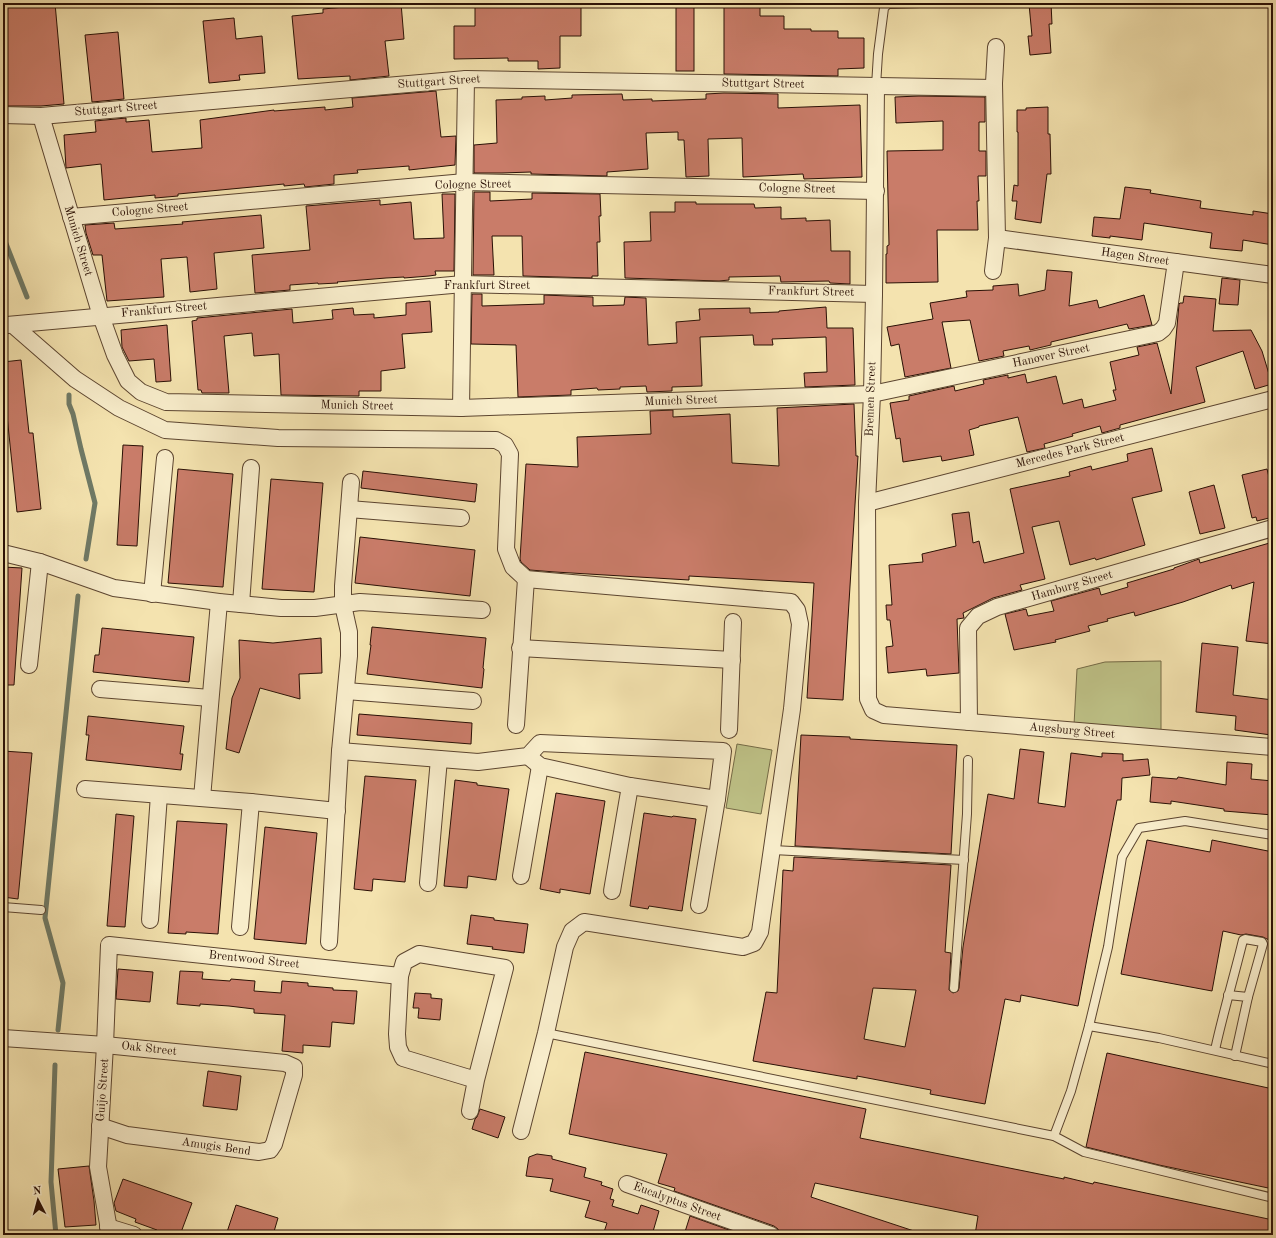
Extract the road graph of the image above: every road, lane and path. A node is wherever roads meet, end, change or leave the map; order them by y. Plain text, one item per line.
1 (920, 3) edge
2 (996, 47) dead end
3 (466, 79) junction
4 (876, 86) junction
5 (994, 88) junction
6 (3, 115) edge
7 (41, 116) junction
8 (465, 182) junction
9 (876, 191) junction
10 (71, 217) junction
11 (997, 238) junction
12 (1176, 262) junction
13 (993, 271) dead end
14 (1273, 275) edge
15 (463, 284) junction
16 (874, 294) junction
17 (101, 316) junction
18 (8, 325) edge
19 (872, 394) junction
20 (1273, 399) edge
21 (461, 408) junction
22 (166, 458) dead end
23 (251, 468) dead end
24 (351, 482) dead end
25 (867, 503) junction
26 (349, 508) junction
27 (462, 518) dead end
28 (1273, 528) edge
29 (3, 553) edge
30 (40, 562) junction
31 (526, 579) junction
32 (152, 594) junction
33 (219, 602) junction
34 (241, 604) junction
35 (343, 605) junction
36 (482, 610) dead end
37 (733, 622) dead end
38 (520, 648) junction
39 (732, 660) junction
40 (29, 665) dead end
41 (100, 689) dead end
42 (346, 691) junction
43 (210, 698) junction
44 (473, 701) dead end
45 (873, 710) joint
46 (968, 722) junction
47 (516, 725) dead end
48 (729, 730) dead end
49 (1273, 747) edge
50 (340, 751) junction
51 (528, 756) junction
52 (438, 759) junction
53 (968, 760) dead end
54 (540, 766) junction
55 (630, 786) junction
56 (85, 789) dead end
57 (159, 795) junction
58 (202, 798) junction
59 (717, 799) junction
60 (251, 802) junction
61 (337, 811) junction
62 (1273, 835) edge
63 (773, 850) junction
64 (964, 860) junction
65 (521, 876) dead end
66 (428, 883) dead end
67 (612, 890) dead end
68 (699, 905) dead end
69 (3, 907) edge
70 (41, 910) dead end
71 (150, 920) dead end
72 (240, 927) dead end
73 (329, 942) dead end
74 (109, 945) joint
75 (400, 976) junction
76 (954, 988) dead end
77 (1228, 995) junction
78 (1248, 997) junction
79 (1090, 1026) junction
80 (546, 1033) junction
81 (3, 1038) edge
82 (106, 1045) junction
83 (1215, 1050) junction
84 (1235, 1056) junction
85 (1273, 1064) edge
86 (294, 1067) joint
87 (476, 1080) junction
88 (470, 1112) dead end
89 (100, 1126) junction
90 (521, 1131) dead end
91 (1054, 1136) junction
92 (627, 1184) dead end
93 (1273, 1198) edge
94 (109, 1231) edge
95 (766, 1234) edge
96 (134, 1235) edge

1 - 4 lane
2 - 5 street
3 - 4 street, Stuttgart Street
3 - 7 street, Stuttgart Street
3 - 8 street
4 - 5 street
4 - 9 street, Bremen Street
5 - 11 street
6 - 7 street, Stuttgart Street
7 - 10 street, Munich Street
8 - 9 street, Cologne Street
8 - 10 street, Cologne Street
8 - 15 street
9 - 16 street, Bremen Street
10 - 17 street, Munich Street
11 - 12 street, Hagen Street
11 - 13 street
12 - 14 street, Hagen Street
12 - 19 street, Hanover Street
15 - 16 street, Frankfurt Street
15 - 17 street, Frankfurt Street
15 - 21 street
16 - 19 street, Bremen Street
17 - 18 street, Frankfurt Street
17 - 21 street, Munich Street
18 - 31 street
19 - 21 street, Munich Street
19 - 25 street, Bremen Street
20 - 25 street, Mercedes Park Street
22 - 32 street
23 - 34 street
24 - 26 street
25 - 45 street, Bremen Street
26 - 27 street
26 - 35 street
28 - 46 street, Hamburg Street
29 - 30 street
30 - 32 street
30 - 40 street
31 - 38 street
31 - 63 street
32 - 33 street
33 - 34 street
33 - 43 street
34 - 35 street
35 - 36 street
35 - 42 street
37 - 39 street
38 - 39 street
38 - 47 street
39 - 48 street
41 - 43 street
42 - 44 street
42 - 50 street
43 - 58 street
45 - 46 street, Augsburg Street
46 - 49 street, Augsburg Street
50 - 52 street
50 - 61 street
51 - 52 street
51 - 54 street
51 - 59 street
52 - 66 street
53 - 64 lane
54 - 55 street
54 - 65 street
55 - 59 street
55 - 67 street
56 - 57 street
57 - 58 street
57 - 71 street
58 - 60 street
59 - 68 street
60 - 61 street
60 - 72 street
61 - 73 street
62 - 79 lane
63 - 64 lane
63 - 80 street
64 - 76 lane
69 - 70 lane
74 - 75 street, Brentwood Street
74 - 82 street, Guijo Street
75 - 87 street
75 - 87 street
77 - 78 lane
77 - 78 lane
77 - 83 lane
78 - 84 lane
79 - 83 lane
79 - 91 lane
80 - 90 street
80 - 91 lane
81 - 82 street, Oak Street
82 - 86 street, Oak Street
82 - 89 street, Guijo Street
83 - 84 lane
84 - 85 lane
86 - 89 street, Amugis Bend
87 - 88 street
89 - 94 street, Guijo Street
91 - 93 lane
92 - 95 street, Eucalyptus Street
94 - 96 street

